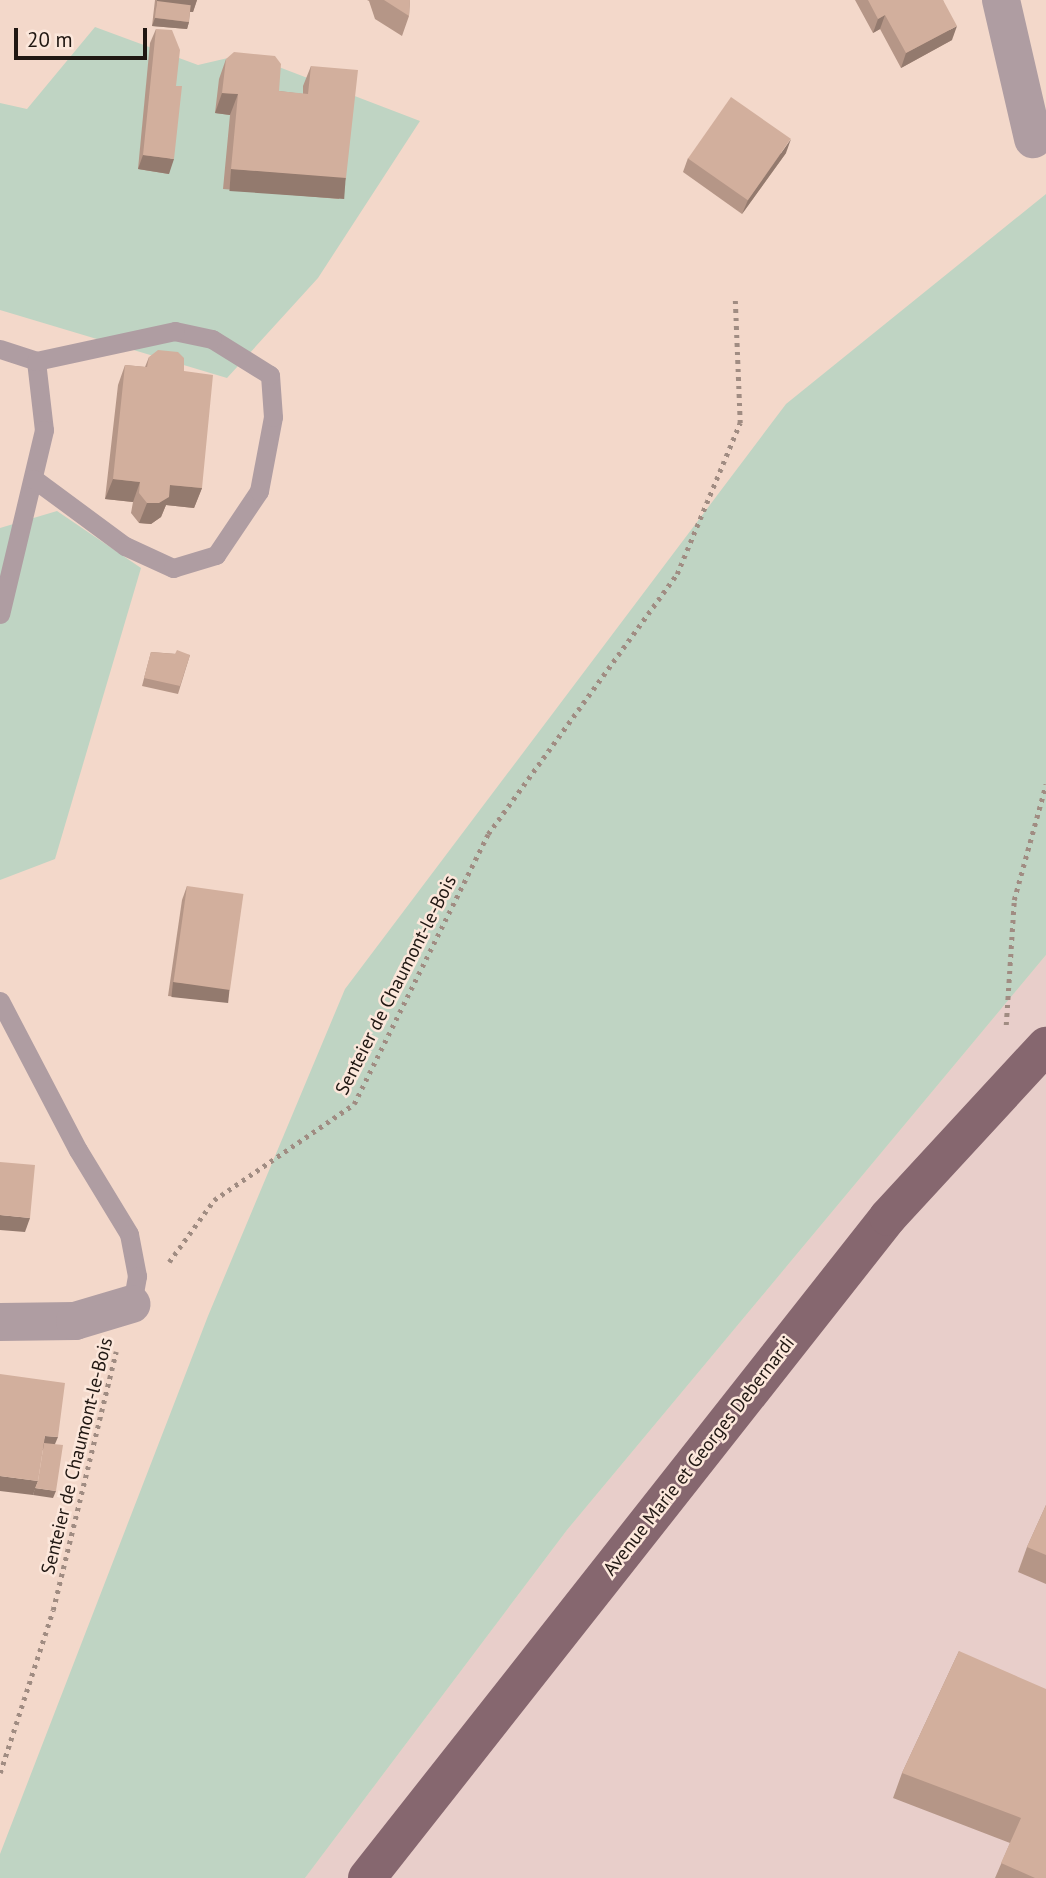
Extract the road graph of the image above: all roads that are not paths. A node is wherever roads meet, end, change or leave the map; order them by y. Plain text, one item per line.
1 (1001, 0) edge
2 (1033, 139) dead end
3 (0, 349) edge
4 (36, 362) junction
5 (34, 479) junction
6 (0, 614) edge
7 (0, 1001) edge
8 (1046, 1046) edge
9 (132, 1304) joint
10 (0, 1322) edge
11 (367, 1878) edge

1 - 2 street
3 - 4 lane
4 - 5 lane
4 - 5 lane
5 - 6 lane
7 - 9 lane
8 - 11 main road, Avenue Marie et Georges Debernardi
9 - 10 street

